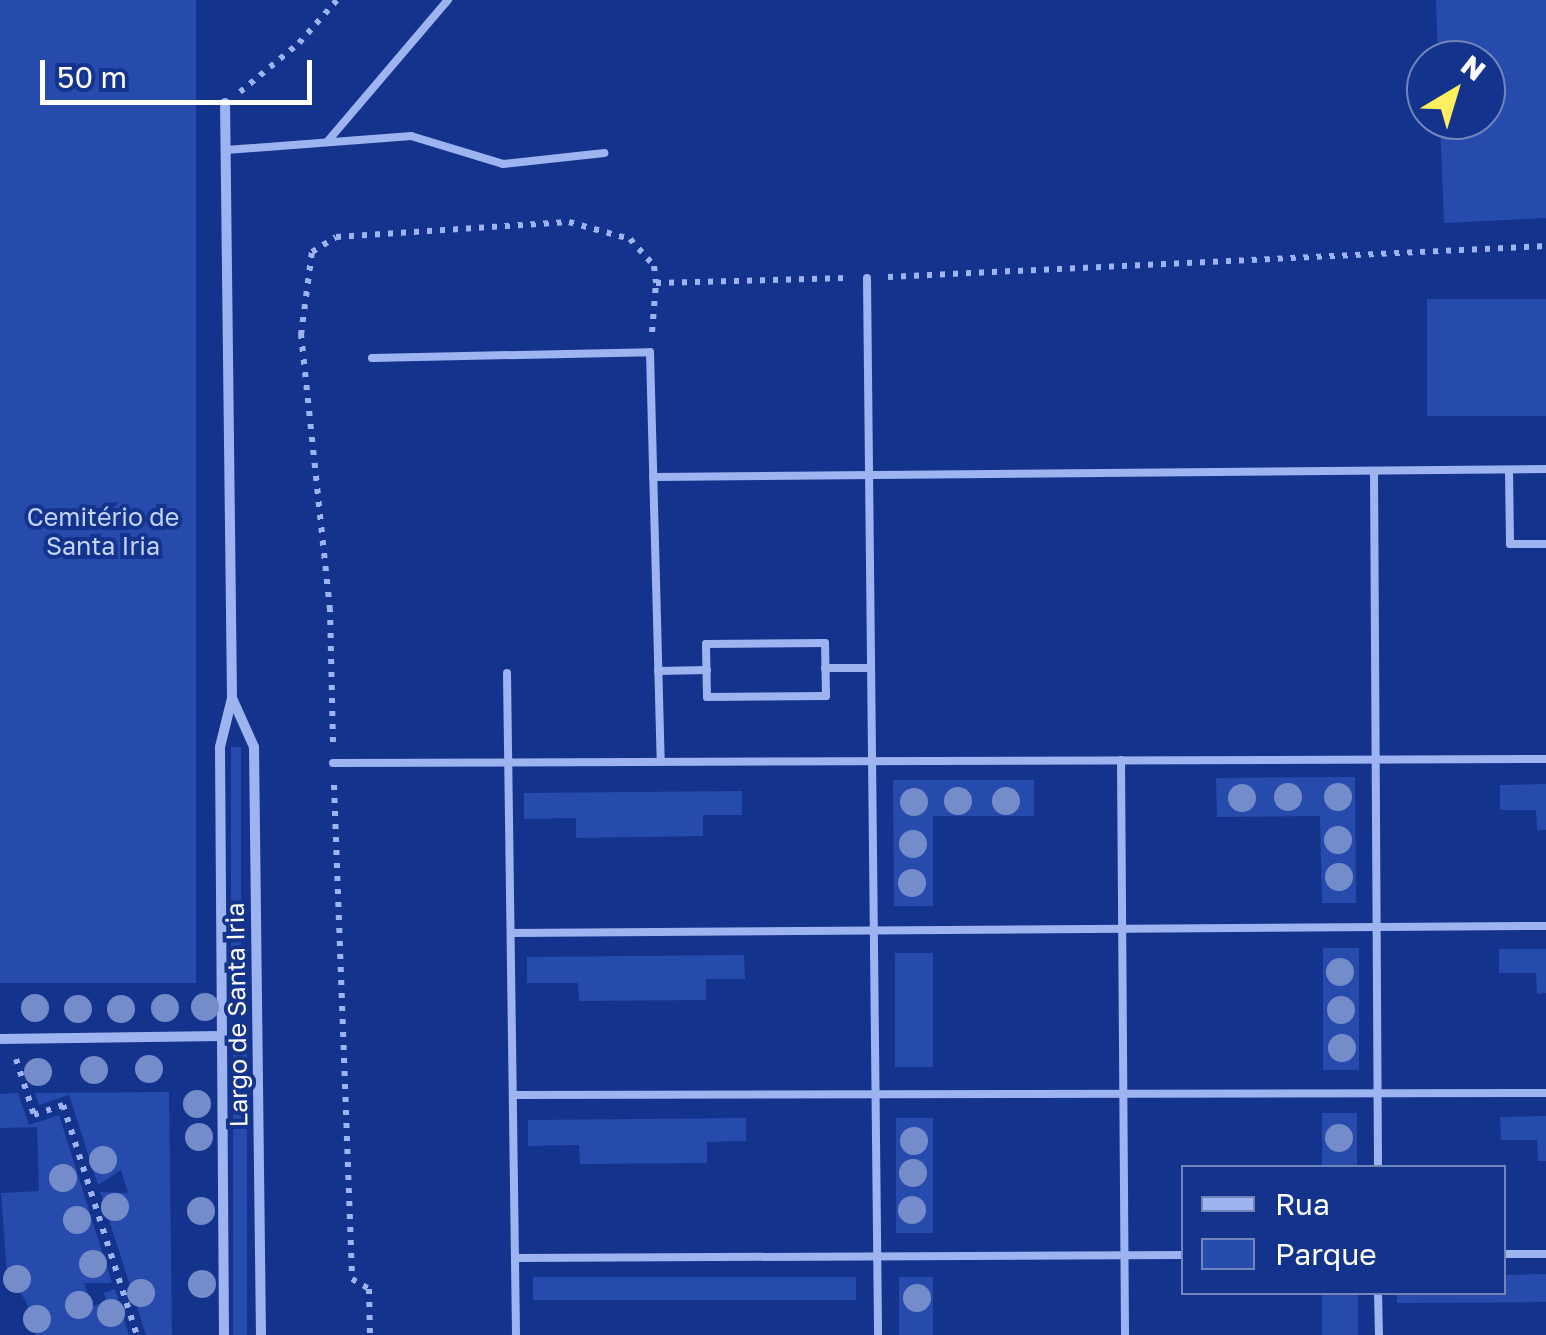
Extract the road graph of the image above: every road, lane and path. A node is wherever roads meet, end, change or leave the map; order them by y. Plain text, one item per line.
1 (337, 0) edge
2 (448, 0) edge
3 (225, 103) joint
4 (327, 142) junction
5 (226, 150) junction
6 (604, 153) dead end
7 (1546, 246) edge
8 (867, 278) junction
9 (656, 284) junction
10 (650, 352) junction
11 (372, 358) dead end
12 (1374, 470) junction
13 (1509, 470) junction
14 (1546, 470) edge
15 (869, 475) junction
16 (654, 477) junction
17 (1546, 544) edge
18 (825, 668) junction
19 (871, 668) junction
20 (707, 670) junction
21 (658, 671) junction
22 (507, 673) dead end
23 (232, 698) junction
24 (1546, 759) edge
25 (1121, 760) junction
26 (1376, 760) junction
27 (508, 761) junction
28 (660, 761) junction
29 (872, 761) junction
30 (333, 763) junction
31 (1546, 926) edge
32 (1377, 927) junction
33 (1122, 929) junction
34 (874, 931) junction
35 (510, 933) junction
36 (222, 1036) junction
37 (0, 1039) edge
38 (16, 1058) dead end
39 (1378, 1093) junction
40 (1546, 1093) edge
41 (875, 1094) junction
42 (1124, 1094) junction
43 (513, 1095) junction
44 (1378, 1165) edge
45 (1506, 1254) edge
46 (1546, 1254) edge
47 (1125, 1255) junction
48 (1181, 1255) edge
49 (877, 1256) junction
50 (515, 1258) junction
51 (1378, 1295) edge
52 (137, 1335) edge
53 (224, 1335) edge
54 (261, 1335) edge
55 (370, 1335) edge
56 (516, 1335) edge
57 (878, 1335) edge
58 (1125, 1335) edge
59 (1378, 1335) edge

1 - 3 path
2 - 4 lane
3 - 5 street, Largo de Santa Iria
4 - 5 lane
4 - 6 lane
5 - 23 street, Largo de Santa Iria
7 - 8 path
8 - 9 path
8 - 15 lane
9 - 10 path
9 - 30 path
10 - 11 lane
10 - 16 lane
12 - 13 lane
12 - 15 lane
12 - 26 lane
13 - 14 lane
13 - 17 lane
15 - 16 lane
15 - 19 lane
16 - 21 lane
18 - 19 lane
18 - 20 lane
18 - 20 lane
19 - 29 lane
20 - 21 lane
21 - 28 lane
22 - 27 lane
23 - 36 street, Largo de Santa Iria
23 - 54 street, Largo de Santa Iria
24 - 26 lane
25 - 26 lane
25 - 29 lane
25 - 33 lane
26 - 32 lane
27 - 28 lane
27 - 30 lane
27 - 35 lane
28 - 29 lane
29 - 34 lane
30 - 55 path
31 - 32 lane
32 - 33 lane
32 - 39 lane
33 - 34 lane
33 - 42 lane
34 - 35 lane
34 - 41 lane
35 - 43 lane
36 - 37 street, Largo de Santa Iria
36 - 53 street, Largo de Santa Iria
38 - 52 path
39 - 40 lane
39 - 42 lane
39 - 44 lane
41 - 42 lane
41 - 43 lane
41 - 49 lane
42 - 47 lane
43 - 50 lane
45 - 46 lane
47 - 48 lane
47 - 49 lane
47 - 58 lane
49 - 50 lane
49 - 57 lane
50 - 56 lane
51 - 59 lane

